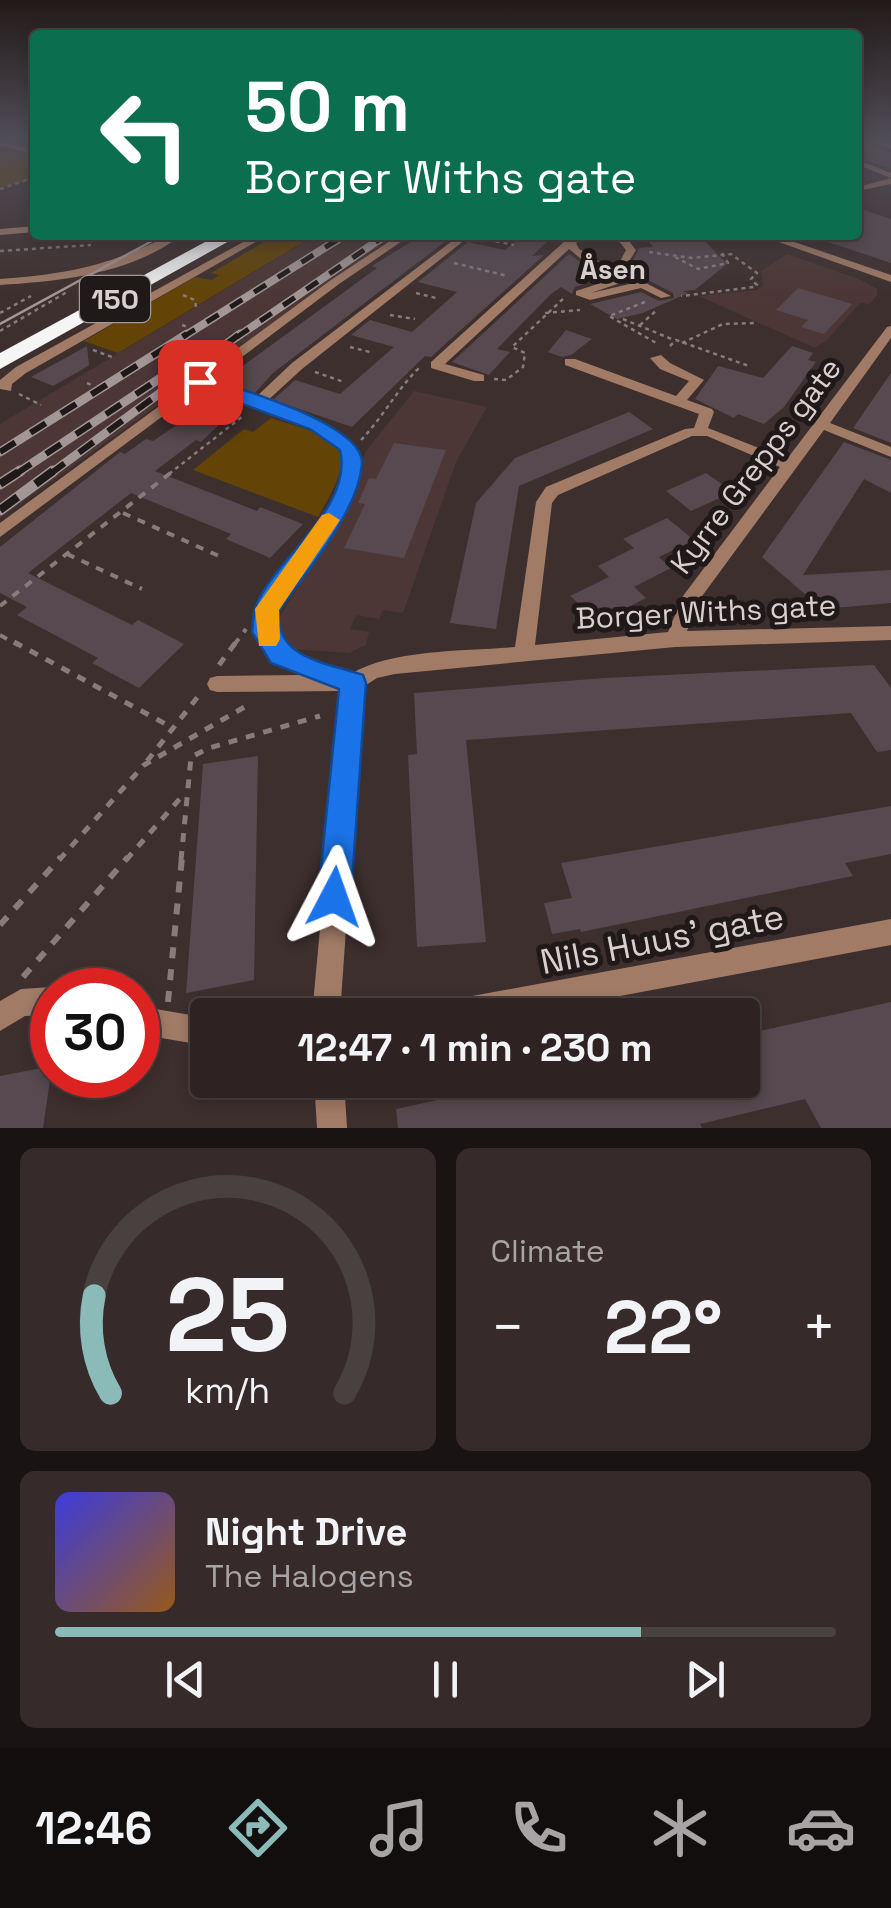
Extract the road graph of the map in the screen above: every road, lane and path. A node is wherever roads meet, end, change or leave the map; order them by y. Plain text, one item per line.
1 (30, 229) edge
2 (0, 232) edge
3 (76, 240) edge
4 (168, 240) edge
5 (195, 240) edge
6 (221, 240) edge
7 (254, 240) edge
8 (398, 240) edge
9 (460, 240) edge
10 (490, 240) edge
11 (574, 240) edge
12 (623, 240) edge
13 (778, 240) edge
14 (570, 242) junction
15 (91, 245) dead end
16 (514, 245) dead end
17 (74, 246) junction
18 (388, 247) junction
19 (0, 251) edge
20 (408, 252) dead end
21 (629, 253) junction
22 (671, 254) junction
23 (722, 254) junction
24 (435, 259) junction
25 (512, 277) dead end
26 (622, 279) junction
27 (891, 279) edge
28 (0, 282) edge
29 (72, 290) dead end
30 (580, 293) junction
31 (36, 294) dead end
32 (664, 295) junction
33 (195, 300) dead end
34 (309, 302) junction
35 (196, 307) dead end
36 (330, 307) dead end
37 (581, 310) dead end
38 (0, 313) edge
39 (545, 313) junction
40 (624, 318) dead end
41 (756, 322) dead end
42 (182, 325) dead end
43 (640, 325) junction
44 (188, 327) dead end
45 (891, 330) edge
46 (0, 331) edge
47 (676, 340) junction
48 (0, 343) edge
49 (682, 343) junction
50 (656, 358) dead end
51 (0, 362) edge
52 (570, 362) dead end
53 (297, 366) junction
54 (749, 366) dead end
55 (479, 378) joint
56 (200, 382) junction
57 (344, 382) dead end
58 (87, 383) dead end
59 (94, 386) dead end
60 (6, 388) joint
61 (678, 402) junction
62 (258, 404) junction
63 (42, 405) dead end
64 (823, 425) junction
65 (700, 431) junction
66 (891, 452) edge
67 (791, 466) junction
68 (121, 512) junction
69 (0, 531) edge
70 (67, 554) junction
71 (219, 556) dead end
72 (142, 590) dead end
73 (0, 606) edge
74 (267, 609) junction
75 (884, 633) edge
76 (0, 636) edge
77 (675, 639) junction
78 (524, 654) junction
79 (891, 654) edge
80 (212, 681) junction
81 (353, 683) junction
82 (259, 702) dead end
83 (320, 716) dead end
84 (173, 728) junction
85 (144, 765) junction
86 (187, 792) junction
87 (0, 925) edge
88 (891, 932) edge
89 (20, 980) dead end
90 (327, 998) edge
91 (536, 998) edge
92 (30, 1002) edge
93 (0, 1017) edge
94 (160, 1025) edge
95 (166, 1026) junction
96 (190, 1029) edge
97 (330, 1098) edge
98 (332, 1128) edge

1 - 2 street
3 - 17 path
4 - 28 street
5 - 48 highway, 150
6 - 51 highway, 150
7 - 60 street, 150
8 - 18 street
9 - 24 street
10 - 16 path
11 - 14 street
12 - 21 street
13 - 27 street
14 - 26 street
14 - 55 street
15 - 17 path
17 - 19 path
18 - 20 street
18 - 34 street
21 - 22 path
21 - 26 street
22 - 23 path
22 - 23 path
23 - 32 path
24 - 25 path
24 - 53 street
26 - 30 street
29 - 46 path
30 - 32 street
30 - 39 path
31 - 38 path
32 - 43 path
32 - 47 path
33 - 35 path
34 - 36 street
34 - 56 street
37 - 39 path
39 - 55 path
40 - 43 path
41 - 49 path
42 - 44 path
43 - 47 path
45 - 64 street, Kyrre Grepps gate
47 - 49 path
49 - 54 path
50 - 61 street
52 - 61 street
53 - 57 path
53 - 62 street
56 - 62 street
56 - 69 street
58 - 59 path
60 - 63 path
61 - 65 street
62 - 68 path
62 - 74 street
64 - 66 street
64 - 67 street, Kyrre Grepps gate
65 - 67 street
65 - 78 street, Borger Withs gate
67 - 77 street, Kyrre Grepps gate
68 - 70 path
68 - 71 path
70 - 72 path
70 - 73 path
74 - 80 path
74 - 81 street
75 - 77 street, Borger Withs gate
75 - 79 street
76 - 84 path
77 - 78 street, Borger Withs gate
78 - 81 street, Borger Withs gate
80 - 81 street
80 - 84 path
81 - 90 street
82 - 85 path
83 - 86 path
84 - 85 path
85 - 87 path
86 - 89 path
86 - 95 path
88 - 91 street, Nils Huus' gate
92 - 93 street
94 - 95 street
95 - 96 street
97 - 98 street

